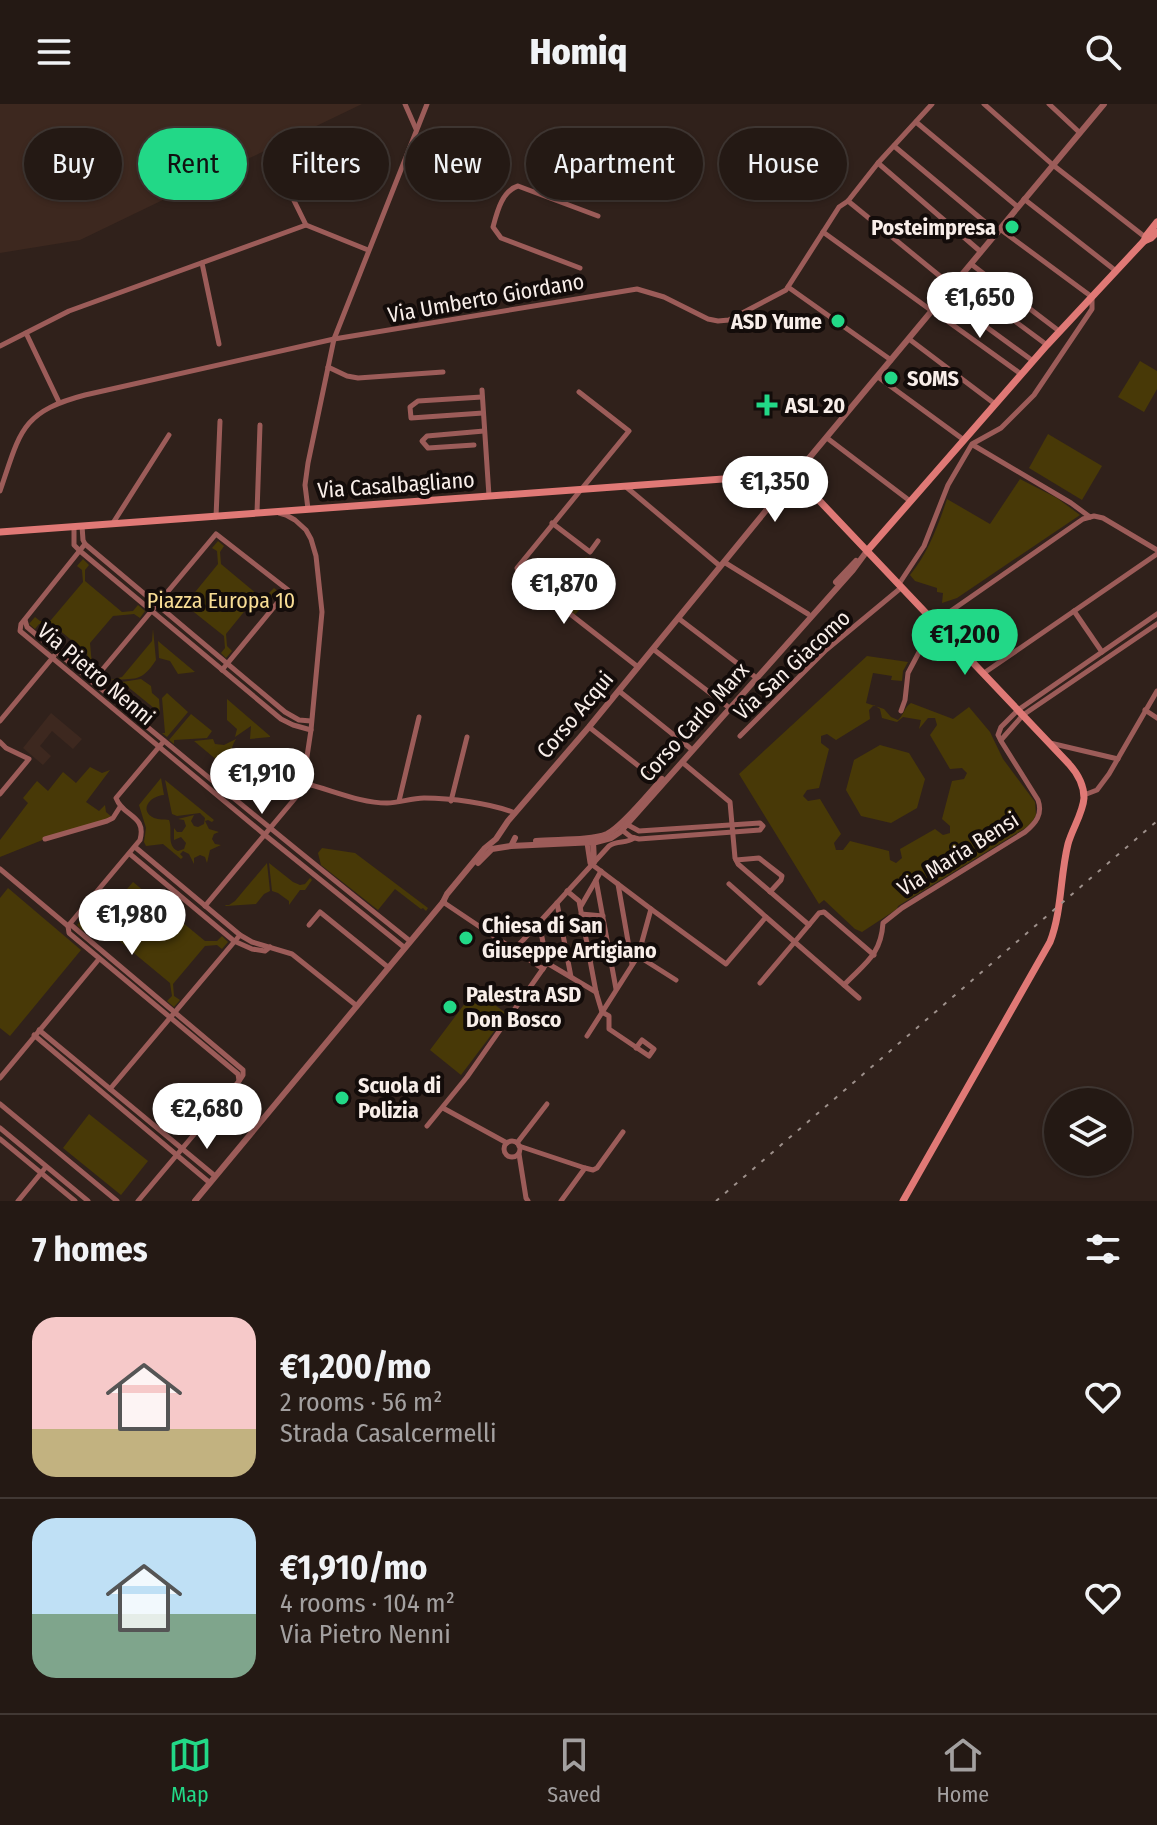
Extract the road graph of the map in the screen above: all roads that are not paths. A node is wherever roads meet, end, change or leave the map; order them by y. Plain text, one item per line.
1 (405, 104) edge
2 (427, 104) edge
3 (932, 104) edge
4 (984, 104) edge
5 (1049, 104) edge
6 (1103, 105) edge
7 (916, 122) junction
8 (415, 128) edge
9 (417, 128) edge
10 (1080, 133) junction
11 (894, 146) junction
12 (405, 158) edge
13 (878, 163) junction
14 (1053, 165) junction
15 (1024, 199) junction
16 (294, 200) edge
17 (848, 201) junction
18 (1018, 207) junction
19 (598, 216) dead end
20 (1157, 222) edge
21 (306, 225) junction
22 (999, 231) junction
23 (823, 232) junction
24 (1157, 232) edge
25 (1144, 239) junction
26 (368, 250) junction
27 (981, 252) junction
28 (202, 263) junction
29 (971, 264) junction
30 (580, 268) dead end
31 (1116, 271) junction
32 (955, 283) junction
33 (788, 287) junction
34 (944, 296) junction
35 (1092, 297) junction
36 (932, 310) junction
37 (1059, 332) junction
38 (26, 333) junction
39 (334, 339) junction
40 (909, 339) junction
41 (219, 344) dead end
42 (1047, 345) junction
43 (0, 346) edge
44 (891, 360) junction
45 (1033, 361) junction
46 (328, 367) junction
47 (443, 372) dead end
48 (1021, 374) junction
49 (878, 377) junction
50 (579, 392) dead end
51 (59, 402) junction
52 (995, 404) junction
53 (483, 413) junction
54 (220, 421) dead end
55 (260, 425) dead end
56 (484, 431) junction
57 (169, 435) dead end
58 (827, 438) junction
59 (964, 440) junction
60 (972, 444) junction
61 (474, 445) dead end
62 (795, 475) junction
63 (625, 486) junction
64 (581, 489) junction
65 (0, 491) edge
66 (489, 496) junction
67 (910, 501) junction
68 (308, 509) junction
69 (297, 510) junction
70 (273, 512) junction
71 (257, 513) junction
72 (216, 517) junction
73 (1090, 517) junction
74 (295, 520) junction
75 (552, 523) junction
76 (112, 524) junction
77 (78, 526) junction
78 (0, 532) edge
79 (598, 541) dead end
80 (85, 544) junction
81 (80, 551) junction
82 (867, 551) junction
83 (1157, 552) edge
84 (722, 564) junction
85 (900, 586) junction
86 (156, 605) junction
87 (151, 610) junction
88 (1074, 611) junction
89 (808, 614) junction
90 (1157, 614) edge
91 (678, 618) junction
92 (935, 622) junction
93 (1157, 624) edge
94 (653, 649) junction
95 (1102, 652) junction
96 (55, 655) junction
97 (228, 663) junction
98 (638, 667) junction
99 (222, 670) junction
100 (984, 673) junction
101 (754, 676) junction
102 (90, 684) junction
103 (619, 691) junction
104 (1157, 691) edge
105 (727, 706) junction
106 (1145, 710) junction
107 (901, 711) dead end
108 (1021, 713) junction
109 (419, 717) dead end
110 (1157, 718) edge
111 (0, 721) edge
112 (311, 721) junction
113 (589, 727) junction
114 (311, 730) junction
115 (740, 736) dead end
116 (467, 737) dead end
117 (164, 741) junction
118 (0, 742) edge
119 (1049, 742) junction
120 (159, 747) junction
121 (690, 748) junction
122 (1118, 759) junction
123 (682, 762) junction
124 (659, 782) junction
125 (303, 783) junction
126 (0, 794) edge
127 (1088, 794) junction
128 (451, 801) junction
129 (399, 802) junction
130 (120, 807) junction
131 (515, 813) junction
132 (732, 825) junction
133 (624, 827) junction
134 (270, 829) junction
135 (500, 833) junction
136 (733, 833) junction
137 (265, 835) junction
138 (634, 838) junction
139 (45, 839) dead end
140 (513, 839) junction
141 (591, 841) junction
142 (503, 846) junction
143 (135, 847) junction
144 (130, 854) junction
145 (736, 860) junction
146 (593, 863) junction
147 (0, 869) edge
148 (601, 871) junction
149 (596, 880) junction
150 (618, 884) junction
151 (729, 884) dead end
152 (567, 891) junction
153 (770, 892) junction
154 (443, 902) junction
155 (556, 902) junction
156 (205, 906) junction
157 (651, 909) junction
158 (581, 910) junction
159 (603, 916) junction
160 (766, 917) junction
161 (539, 922) junction
162 (309, 925) dead end
163 (809, 925) junction
164 (68, 926) junction
165 (240, 935) junction
166 (234, 941) junction
167 (795, 941) junction
168 (408, 944) junction
169 (270, 947) junction
170 (514, 950) junction
171 (104, 953) junction
172 (874, 955) junction
173 (638, 956) junction
174 (99, 959) junction
175 (632, 965) junction
176 (545, 966) junction
177 (389, 968) junction
178 (571, 977) junction
179 (676, 980) dead end
180 (760, 983) dead end
181 (844, 985) junction
182 (616, 990) junction
183 (596, 992) junction
184 (859, 998) dead end
185 (357, 1006) junction
186 (175, 1012) junction
187 (602, 1012) junction
188 (170, 1018) junction
189 (39, 1030) junction
190 (34, 1035) junction
191 (587, 1036) dead end
192 (636, 1048) dead end
193 (0, 1078) edge
194 (239, 1081) junction
195 (110, 1089) junction
196 (0, 1104) edge
197 (547, 1104) dead end
198 (443, 1108) junction
199 (427, 1126) dead end
200 (0, 1128) edge
201 (623, 1132) dead end
202 (0, 1139) edge
203 (507, 1143) junction
204 (518, 1147) junction
205 (181, 1148) junction
206 (176, 1155) junction
207 (46, 1167) junction
208 (585, 1168) junction
209 (41, 1173) junction
210 (215, 1176) junction
211 (210, 1183) junction
212 (18, 1201) edge
213 (75, 1201) edge
214 (88, 1201) edge
215 (117, 1201) edge
216 (138, 1201) edge
217 (195, 1201) edge
218 (528, 1201) edge
219 (561, 1201) edge
220 (903, 1201) edge

1 - 8 street
2 - 9 street
3 - 7 street, Via Umberto Giordano
4 - 14 street
5 - 10 street
6 - 10 street, Corso Acqui
7 - 11 street, Via Umberto Giordano
7 - 18 street
10 - 14 street, Corso Acqui
11 - 13 street, Via Umberto Giordano
11 - 22 street
12 - 26 street
13 - 17 street, Via Umberto Giordano
13 - 27 street
14 - 15 street, Corso Acqui
14 - 25 street
15 - 18 street, Corso Acqui
15 - 31 street
16 - 21 street
17 - 23 street, Via Umberto Giordano
17 - 32 street
18 - 22 street, Corso Acqui
19 - 30 street, Via Umberto Giordano
20 - 25 main road, Corso Carlo Marx
21 - 26 street
21 - 28 street
22 - 27 street, Corso Acqui
22 - 35 street
23 - 33 street, Via Umberto Giordano
23 - 36 street
24 - 25 main road, Corso Carlo Marx
25 - 31 main road, Corso Carlo Marx
26 - 39 street
27 - 29 street, Corso Acqui
28 - 38 street
28 - 41 street
29 - 32 street, Corso Acqui
29 - 37 street
31 - 35 main road, Corso Carlo Marx
32 - 34 street, Corso Acqui
32 - 42 street
33 - 39 street, Via Umberto Giordano
33 - 44 street
34 - 36 street, Corso Acqui
34 - 45 street
35 - 37 main road, Corso Carlo Marx
35 - 60 street, Via San Giacomo
36 - 40 street, Corso Acqui
36 - 48 street
37 - 42 main road, Corso Carlo Marx
38 - 43 street
38 - 51 street
39 - 46 street
39 - 51 street, Via Umberto Giordano
40 - 44 street, Corso Acqui
40 - 52 street
42 - 45 main road, Corso Carlo Marx
44 - 49 street, Corso Acqui
45 - 48 main road, Corso Carlo Marx
46 - 47 street
46 - 68 street
48 - 52 main road, Corso Carlo Marx
49 - 58 street, Corso Acqui
49 - 59 street
50 - 64 street
51 - 65 street, Via Umberto Giordano
52 - 59 main road, Corso Carlo Marx
53 - 53 street
53 - 56 street
54 - 72 street
55 - 71 street
56 - 61 street
56 - 66 street
57 - 76 street
58 - 62 street, Corso Acqui
58 - 67 street
59 - 67 main road, Corso Carlo Marx
60 - 73 street
60 - 85 street, Via San Giacomo
62 - 63 main road, Via Casalbagliano
62 - 82 main road
62 - 84 street, Corso Acqui
63 - 64 main road, Via Casalbagliano
63 - 84 street
64 - 66 main road, Via Casalbagliano
64 - 75 street
66 - 68 main road, Via Casalbagliano
67 - 82 main road, Corso Carlo Marx
68 - 69 main road, Via Casalbagliano
69 - 70 main road, Via Casalbagliano
69 - 74 street
70 - 71 main road, Via Casalbagliano
70 - 74 street
71 - 72 main road, Via Casalbagliano
72 - 76 main road, Via Casalbagliano
73 - 83 street
73 - 92 street
74 - 112 street
75 - 79 street
75 - 98 street
76 - 77 main road, Via Casalbagliano
77 - 78 main road, Via Casalbagliano
77 - 80 street
77 - 81 street
80 - 81 street
80 - 86 street
81 - 87 street
81 - 96 street, Via Pietro Nenni
82 - 85 main road
82 - 89 street, Corso Carlo Marx
82 - 123 street, Corso Carlo Marx
83 - 88 street
84 - 89 street
84 - 91 street, Corso Acqui
85 - 92 main road
85 - 115 street, Via San Giacomo
86 - 87 street
86 - 97 street
86 - 97 street
87 - 99 street
87 - 102 street
88 - 95 street
88 - 100 street
89 - 101 street, Corso Carlo Marx
90 - 95 street, Via Maria Bensi
91 - 94 street, Corso Acqui
91 - 101 street
92 - 100 main road
92 - 107 street
93 - 108 street, Via Maria Bensi
94 - 98 street, Corso Acqui
94 - 105 street
95 - 108 street, Via Maria Bensi
96 - 102 street, Via Pietro Nenni
96 - 111 street
97 - 99 street
97 - 112 street
98 - 103 street, Corso Acqui
99 - 114 street
100 - 108 main road
101 - 105 street, Corso Carlo Marx
102 - 117 street, Via Pietro Nenni
102 - 120 street, Via Pietro Nenni
103 - 113 street, Corso Acqui
103 - 121 street
104 - 106 street
105 - 121 street, Corso Carlo Marx
106 - 110 street
106 - 122 street
108 - 119 main road
108 - 172 street, Via Maria Bensi
109 - 129 street
112 - 114 street
113 - 124 street
113 - 131 street, Corso Acqui
114 - 125 street
116 - 128 street
117 - 120 street
117 - 134 street, Via Pietro Nenni
118 - 126 street
119 - 122 street
119 - 127 main road
120 - 130 street
120 - 137 street, Via Pietro Nenni
121 - 124 street, Corso Carlo Marx
122 - 127 street
123 - 132 street
123 - 133 street, Corso Carlo Marx
124 - 133 street, Corso Carlo Marx
125 - 129 street
125 - 134 street
127 - 220 main road
128 - 129 street
128 - 131 street
130 - 139 street
130 - 143 street
131 - 135 street, Corso Acqui
131 - 140 street
132 - 133 street
132 - 136 street
132 - 136 street
133 - 138 street
133 - 141 street, Corso Carlo Marx
134 - 137 street
134 - 168 street, Via Pietro Nenni
135 - 140 street
135 - 142 street
135 - 154 street, Corso Acqui
136 - 138 street
136 - 145 street
137 - 156 street
137 - 168 street, Via Pietro Nenni
138 - 146 street
140 - 141 street, Corso Carlo Marx
140 - 142 street
141 - 146 street
142 - 154 street
143 - 144 street
143 - 156 street
144 - 164 street
144 - 166 street
145 - 153 street
145 - 153 street
146 - 148 street
146 - 152 street
147 - 164 street
148 - 149 street
148 - 150 street
149 - 158 street
149 - 159 street
150 - 157 street
150 - 175 street
151 - 160 street
152 - 155 street
152 - 158 street
153 - 163 street
154 - 168 street
154 - 170 street
155 - 161 street
155 - 178 street
156 - 165 street
157 - 160 street
157 - 173 street
158 - 159 street
158 - 183 street
159 - 182 street
160 - 167 street
161 - 170 street
161 - 176 street
162 - 177 street
163 - 167 street
163 - 172 street
164 - 171 street
164 - 174 street
165 - 166 street
165 - 169 street
166 - 169 street
166 - 186 street
167 - 180 street
167 - 181 street
168 - 177 street
169 - 185 street
170 - 176 street
171 - 174 street
171 - 186 street
172 - 181 street, Via Maria Bensi
173 - 175 street
173 - 179 street
174 - 188 street
174 - 189 street
175 - 182 street
176 - 178 street
176 - 198 street
177 - 185 street
178 - 183 street
181 - 184 street
182 - 187 street
183 - 187 street
185 - 210 street
186 - 188 street
186 - 194 street
187 - 191 street
187 - 192 street
188 - 194 street
188 - 195 street
189 - 190 street
189 - 195 street
190 - 193 street
190 - 206 street
194 - 205 street
195 - 205 street
196 - 215 street
197 - 204 street
198 - 199 street
198 - 203 street
200 - 207 street
201 - 208 street
202 - 209 street
203 - 204 street
203 - 204 street
204 - 208 street
204 - 218 street
205 - 206 street
205 - 210 street
206 - 211 street
206 - 216 street
207 - 209 street
207 - 214 street
208 - 219 street
209 - 212 street
209 - 213 street
210 - 211 street
211 - 217 street

